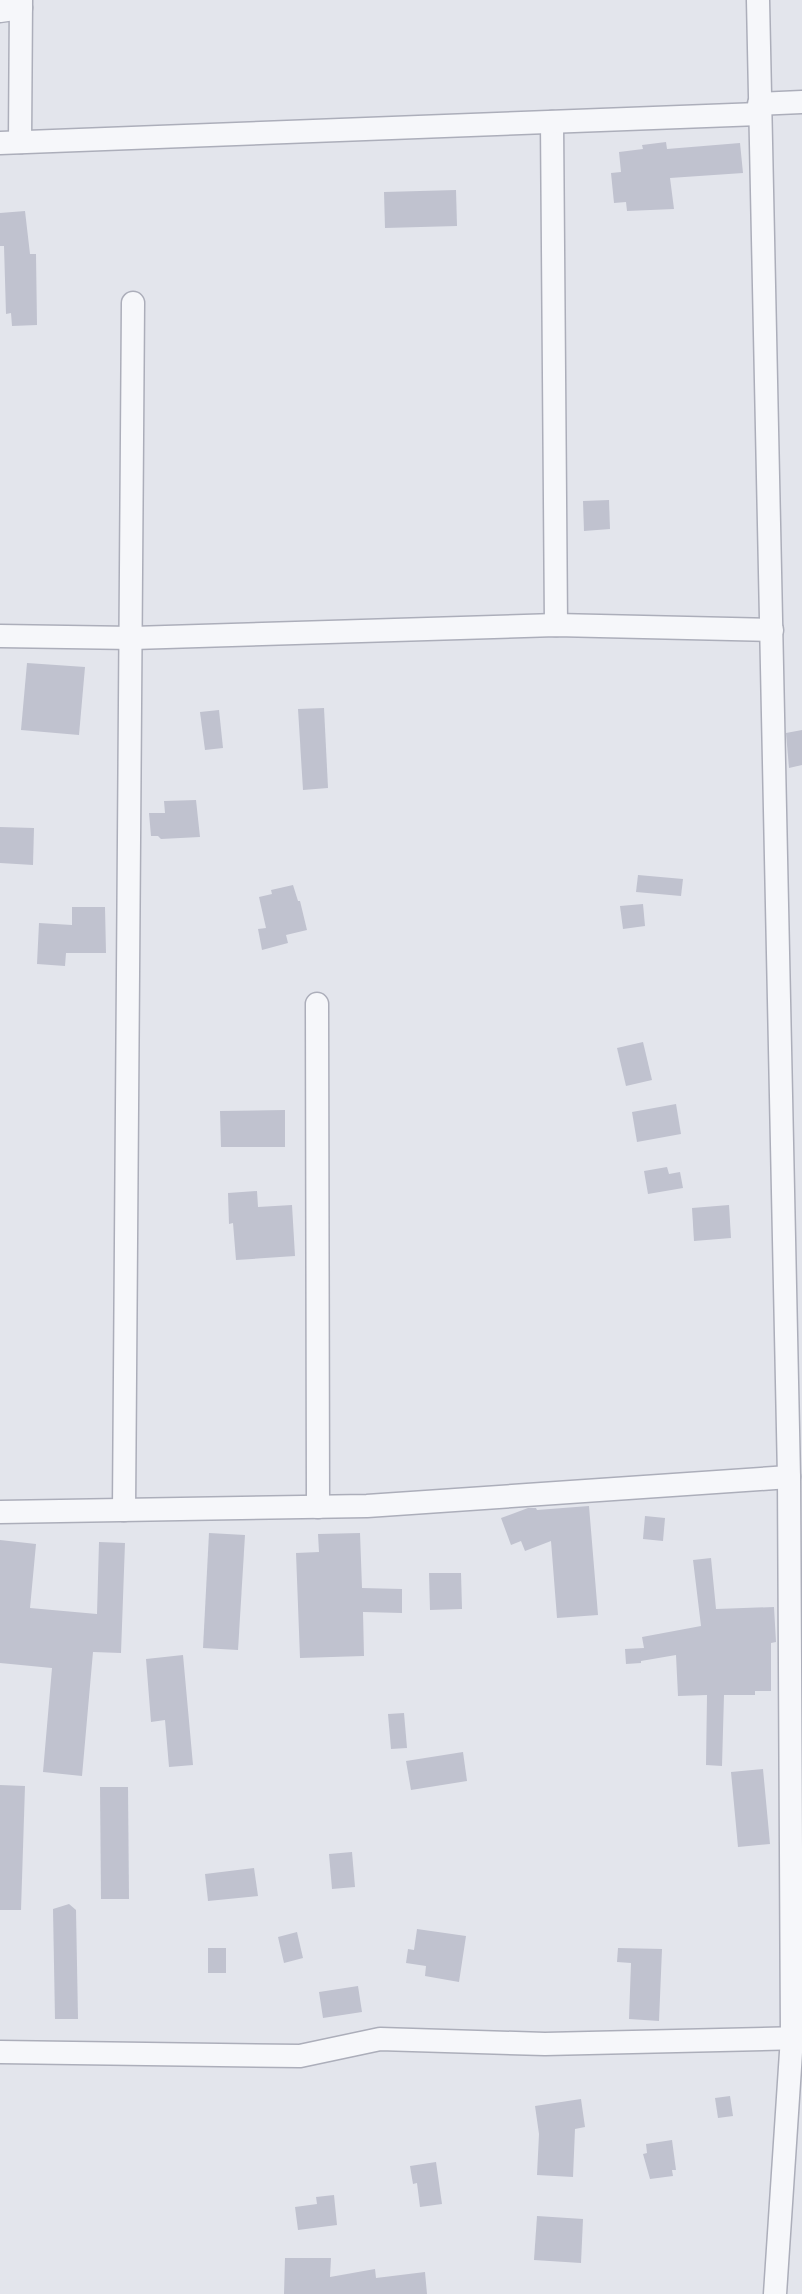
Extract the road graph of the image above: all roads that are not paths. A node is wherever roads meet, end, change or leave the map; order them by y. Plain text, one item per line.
1 (758, 0) edge
2 (14, 6) edge
3 (802, 102) edge
4 (759, 109) junction
5 (552, 122) junction
6 (10, 143) edge
7 (133, 303) dead end
8 (556, 625) junction
9 (772, 630) junction
10 (0, 636) edge
11 (133, 638) junction
12 (317, 1004) dead end
13 (794, 1339) edge
14 (789, 1477) junction
15 (318, 1507) junction
16 (124, 1510) junction
17 (0, 1512) edge
18 (797, 2038) edge
19 (0, 2052) edge
20 (795, 2086) edge
21 (775, 2294) edge

1 - 4 street
2 - 6 street
3 - 4 street
4 - 5 street
4 - 9 street
5 - 6 street
5 - 8 street
7 - 11 street
8 - 9 street
8 - 11 street
9 - 13 street
10 - 11 street
11 - 16 street
12 - 15 street
13 - 14 street
14 - 15 street
14 - 18 street
15 - 16 street
16 - 17 street
18 - 19 street
18 - 20 street
20 - 21 street

